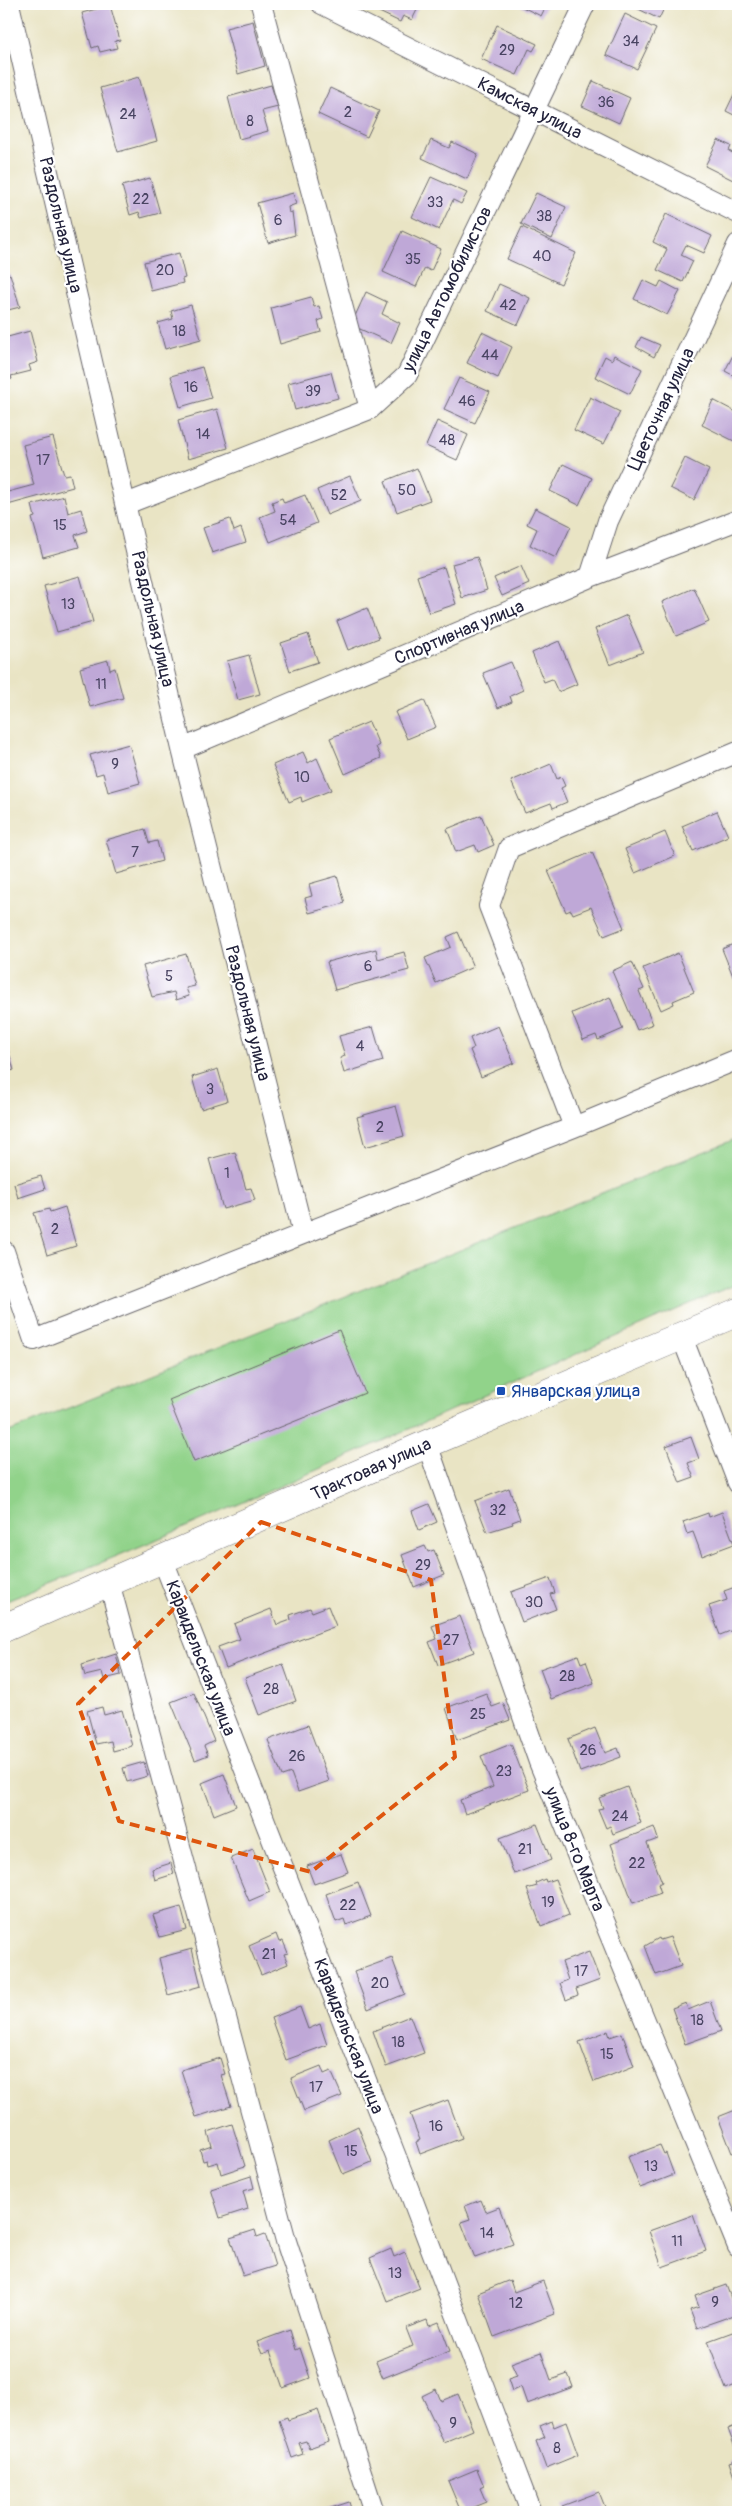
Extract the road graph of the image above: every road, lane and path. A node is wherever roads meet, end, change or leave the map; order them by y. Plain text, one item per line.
1 (9, 4) edge
2 (261, 4) edge
3 (322, 4) edge
4 (585, 4) edge
5 (534, 109) junction
6 (738, 213) edge
7 (738, 244) edge
8 (370, 409) junction
9 (126, 504) junction
10 (738, 520) edge
11 (590, 577) junction
12 (182, 749) junction
13 (738, 752) edge
14 (738, 1059) edge
15 (574, 1127) junction
16 (303, 1233) junction
17 (4, 1251) edge
18 (738, 1312) edge
19 (682, 1337) junction
20 (427, 1444) junction
21 (738, 1483) edge
22 (163, 1560) junction
23 (108, 1582) junction
24 (4, 1628) edge
25 (738, 2247) edge
26 (374, 2512) edge
27 (531, 2512) edge

1 - 9 street, Раздольная улица
2 - 8 street
3 - 5 street, Камская улица
4 - 5 street, улица Автомобилистов
5 - 6 street, Камская улица
5 - 8 street, улица Автомобилистов
7 - 11 street, Цветочная улица
8 - 9 street, улица Автомобилистов
9 - 12 street, Раздольная улица
10 - 11 street, Спортивная улица
11 - 12 street, Спортивная улица
12 - 16 street, Раздольная улица
13 - 15 street
14 - 15 street
15 - 16 street
16 - 17 street
18 - 19 main road, Трактовая улица
19 - 20 main road, Трактовая улица
19 - 21 street
20 - 22 main road, Трактовая улица
20 - 25 street, улица 8-го Марта
22 - 23 main road, Трактовая улица
22 - 27 street, Караидельская улица
23 - 24 main road, Трактовая улица
23 - 26 street

